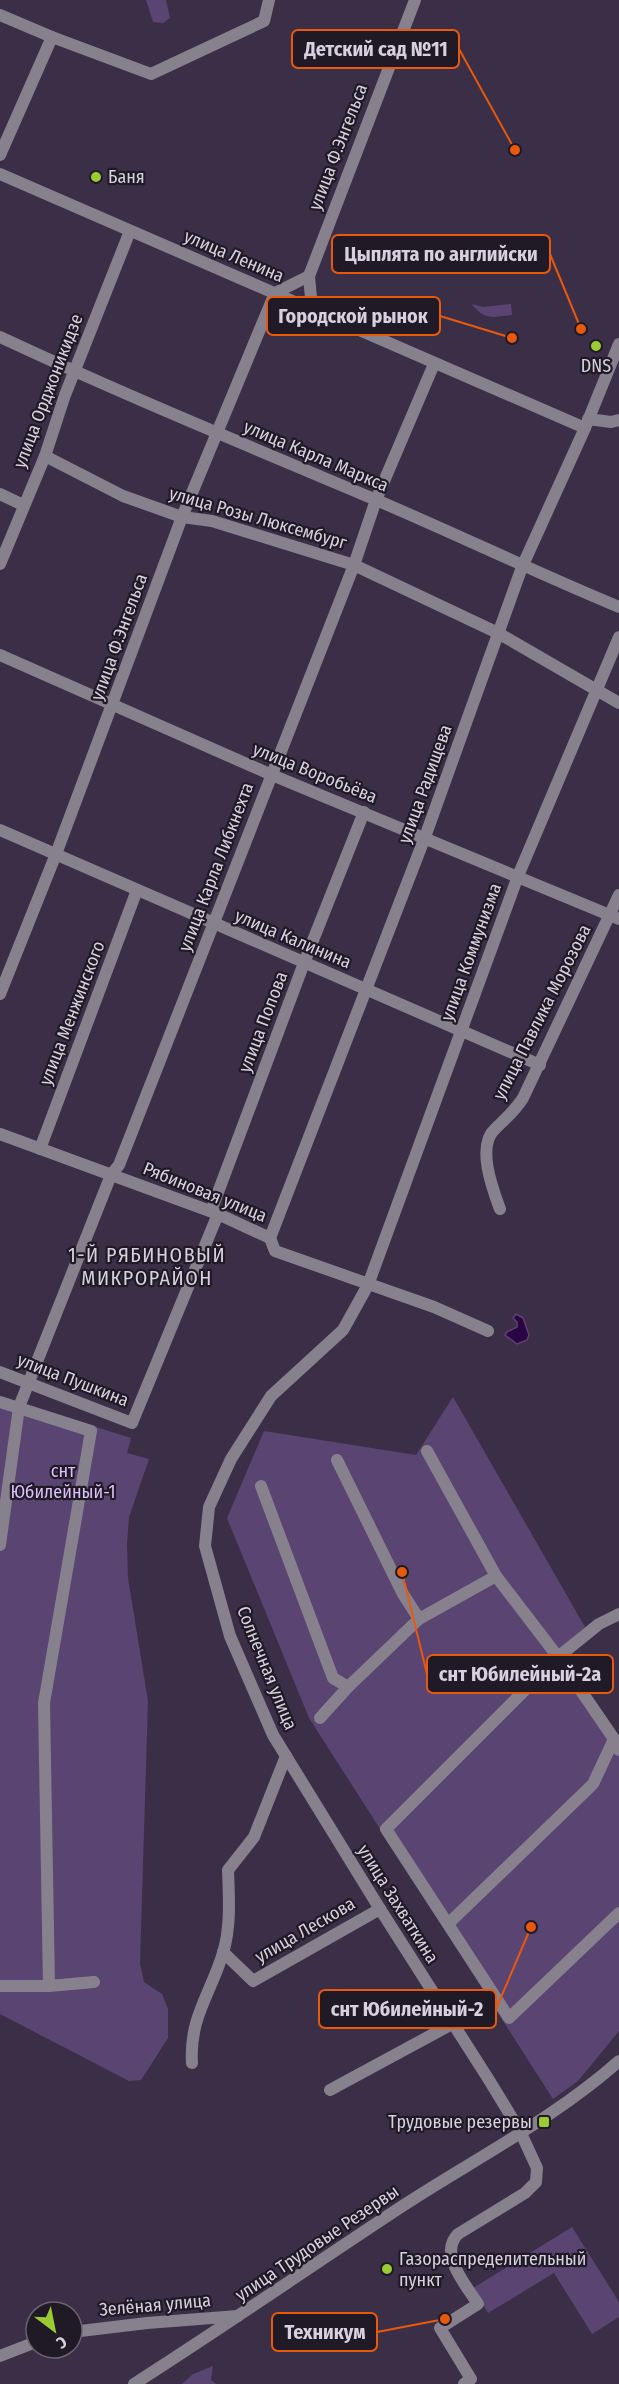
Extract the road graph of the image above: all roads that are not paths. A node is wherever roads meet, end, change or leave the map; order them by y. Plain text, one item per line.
1 (269, 0) edge
2 (415, 0) edge
3 (0, 15) edge
4 (52, 37) junction
5 (0, 155) edge
6 (0, 174) edge
7 (130, 231) junction
8 (309, 276) junction
9 (275, 293) junction
10 (312, 309) junction
11 (0, 338) edge
12 (619, 344) edge
13 (53, 362) junction
14 (434, 364) junction
15 (74, 372) junction
16 (65, 395) junction
17 (619, 420) edge
18 (586, 424) junction
19 (218, 435) junction
20 (45, 456) junction
21 (0, 494) edge
22 (376, 500) junction
23 (23, 505) junction
24 (182, 517) junction
25 (0, 564) edge
26 (354, 565) junction
27 (522, 567) junction
28 (619, 607) edge
29 (498, 633) junction
30 (619, 637) edge
31 (0, 655) edge
32 (598, 690) junction
33 (619, 703) edge
34 (113, 706) junction
35 (272, 775) junction
36 (364, 812) junction
37 (0, 830) edge
38 (425, 837) junction
39 (56, 854) junction
40 (518, 876) junction
41 (137, 890) junction
42 (619, 895) edge
43 (615, 917) edge
44 (213, 924) junction
45 (304, 963) junction
46 (2, 980) edge
47 (366, 990) junction
48 (0, 994) edge
49 (462, 1030) junction
50 (540, 1065) junction
51 (0, 1134) edge
52 (40, 1149) junction
53 (111, 1175) junction
54 (500, 1209) dead end
55 (215, 1212) junction
56 (270, 1238) junction
57 (368, 1285) junction
58 (489, 1331) dead end
59 (0, 1372) edge
60 (28, 1383) junction
61 (0, 1402) edge
62 (19, 1407) junction
63 (132, 1423) joint
64 (427, 1451) dead end
65 (337, 1460) dead end
66 (261, 1486) dead end
67 (0, 1545) edge
68 (496, 1576) junction
69 (619, 1614) edge
70 (419, 1619) junction
71 (558, 1657) junction
72 (348, 1687) junction
73 (321, 1718) dead end
74 (616, 1744) edge
75 (286, 1756) junction
76 (380, 1909) junction
77 (619, 1913) edge
78 (449, 1923) junction
79 (223, 1952) junction
80 (94, 1982) dead end
81 (0, 1986) edge
82 (49, 1986) junction
83 (452, 2024) junction
84 (619, 2061) edge
85 (192, 2063) dead end
86 (330, 2090) dead end
87 (520, 2131) junction
88 (241, 2316) junction
89 (84, 2331) edge
90 (24, 2347) edge
91 (0, 2356) edge
92 (134, 2384) edge
93 (464, 2384) edge

1 - 4 street
2 - 8 street, улица Ф.Энгельса
3 - 4 street
4 - 5 street
6 - 7 street, улица Ленина
7 - 9 street, улица Ленина
7 - 15 street, улица Орджоникидзе
8 - 9 street
8 - 10 street, улица Ф.Энгельса
9 - 10 street, улица Ленина
9 - 19 street, улица Ф.Энгельса
10 - 14 street, улица Ленина
11 - 13 street, улица Карла Маркса
12 - 18 street, улица Радищева
13 - 15 street, улица Карла Маркса
13 - 16 street
14 - 18 street, улица Ленина
14 - 22 street, улица Карла Либкнехта
15 - 16 street, улица Орджоникидзе
15 - 19 street, улица Карла Маркса
16 - 20 street, улица Орджоникидзе
17 - 18 street
18 - 27 street, улица Радищева
19 - 22 street, улица Карла Маркса
19 - 24 street, улица Ф.Энгельса
20 - 23 street, улица Орджоникидзе
20 - 24 street, улица Розы Люксембург
21 - 23 street
22 - 26 street, улица Карла Либкнехта
22 - 27 street, улица Карла Маркса
23 - 25 street, улица Орджоникидзе
24 - 26 street, улица Розы Люксембург
24 - 34 street, улица Ф.Энгельса
26 - 29 street, улица Розы Люксембург
26 - 35 street, улица Карла Либкнехта
27 - 28 street, улица Карла Маркса
27 - 29 street, улица Радищева
29 - 32 street, улица Розы Люксембург
29 - 38 street, улица Радищева
30 - 32 street, улица Коммунизма
31 - 34 street, улица Воробьёва
32 - 33 street, улица Розы Люксембург
32 - 40 street, улица Коммунизма
34 - 35 street, улица Воробьёва
34 - 39 street, улица Ф.Энгельса
35 - 36 street, улица Воробьёва
35 - 44 street, улица Карла Либкнехта
36 - 38 street, улица Воробьёва
36 - 45 street, улица Попова
37 - 39 street, улица Калинина
38 - 40 street, улица Воробьёва
38 - 47 street, улица Радищева
39 - 41 street, улица Калинина
39 - 46 street, улица Ф.Энгельса
40 - 43 street, улица Воробьёва
40 - 49 street, улица Коммунизма
41 - 44 street, улица Калинина
41 - 52 street, улица Менжинского
42 - 43 street, улица Павлика Морозова
43 - 50 street, улица Павлика Морозова
44 - 45 street, улица Калинина
44 - 53 street, улица Карла Либкнехта
45 - 47 street, улица Калинина
45 - 55 street, улица Попова
46 - 48 street, улица Ф.Энгельса
47 - 49 street, улица Калинина
47 - 56 street, улица Радищева
49 - 50 street, улица Калинина
49 - 57 street, улица Коммунизма
50 - 54 street, улица Павлика Морозова
51 - 52 street, Рябиновая улица
52 - 53 street, Рябиновая улица
53 - 55 street, Рябиновая улица
53 - 60 street, улица Карла Либкнехта
55 - 56 street, Рябиновая улица
55 - 63 street, улица Попова
56 - 57 street, Рябиновая улица
57 - 58 street, Рябиновая улица
57 - 75 street, Солнечная улица
59 - 60 street, улица Пушкина
60 - 62 street, улица Карла Либкнехта
60 - 63 street, улица Пушкина
61 - 62 street
62 - 67 street, улица Карла Либкнехта
62 - 82 street
64 - 68 street
65 - 70 street
66 - 72 street
68 - 70 street
68 - 71 street
69 - 71 street
70 - 72 street
71 - 74 street
71 - 78 street
72 - 73 street
74 - 78 street
75 - 76 street, улица Захваткина
75 - 79 street, Солнечная улица
76 - 79 street, улица Лескова
76 - 83 street, улица Захваткина
77 - 78 street
79 - 85 street, Солнечная улица
80 - 82 street
81 - 82 street
83 - 86 street
83 - 87 street, улица Захваткина
84 - 87 street, улица Трудовые Резервы
87 - 88 street, улица Трудовые Резервы
87 - 93 street
88 - 89 street, Зелёная улица
88 - 92 street, улица Трудовые Резервы
90 - 91 street

